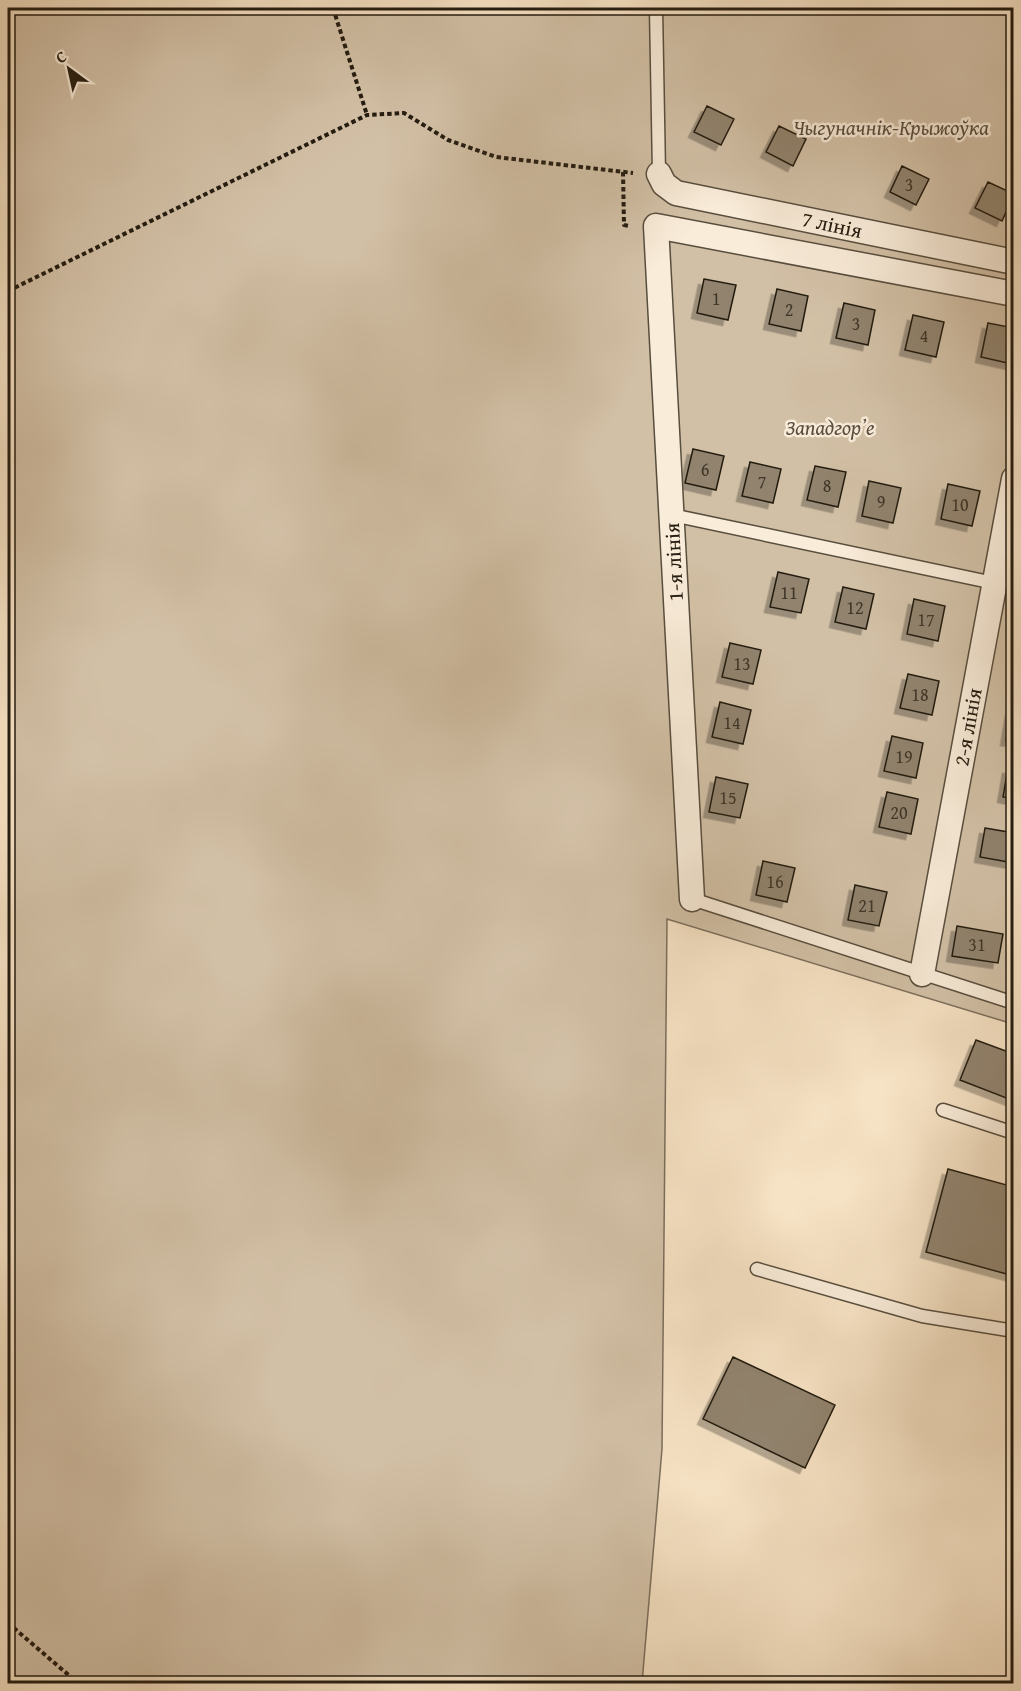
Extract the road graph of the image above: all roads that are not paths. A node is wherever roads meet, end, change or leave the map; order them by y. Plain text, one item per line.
1 (656, 8) edge
2 (659, 174) joint
3 (676, 193) junction
4 (683, 230) junction
5 (1014, 261) edge
6 (1014, 294) edge
7 (1014, 479) edge
8 (672, 515) junction
9 (994, 583) junction
10 (692, 898) joint
11 (922, 974) junction
12 (1014, 1003) edge
13 (943, 1110) dead end
14 (1014, 1134) edge
15 (757, 1269) dead end
16 (1014, 1331) edge

1 - 2 lane
2 - 3 street
3 - 4 street
3 - 5 street, 7 лінія
4 - 6 street
4 - 8 street, 1-я лінія
7 - 9 street, 2-я лінія
8 - 9 lane
8 - 10 street, 1-я лінія
9 - 11 street, 2-я лінія
10 - 11 lane
11 - 12 lane
13 - 14 lane
15 - 16 lane

